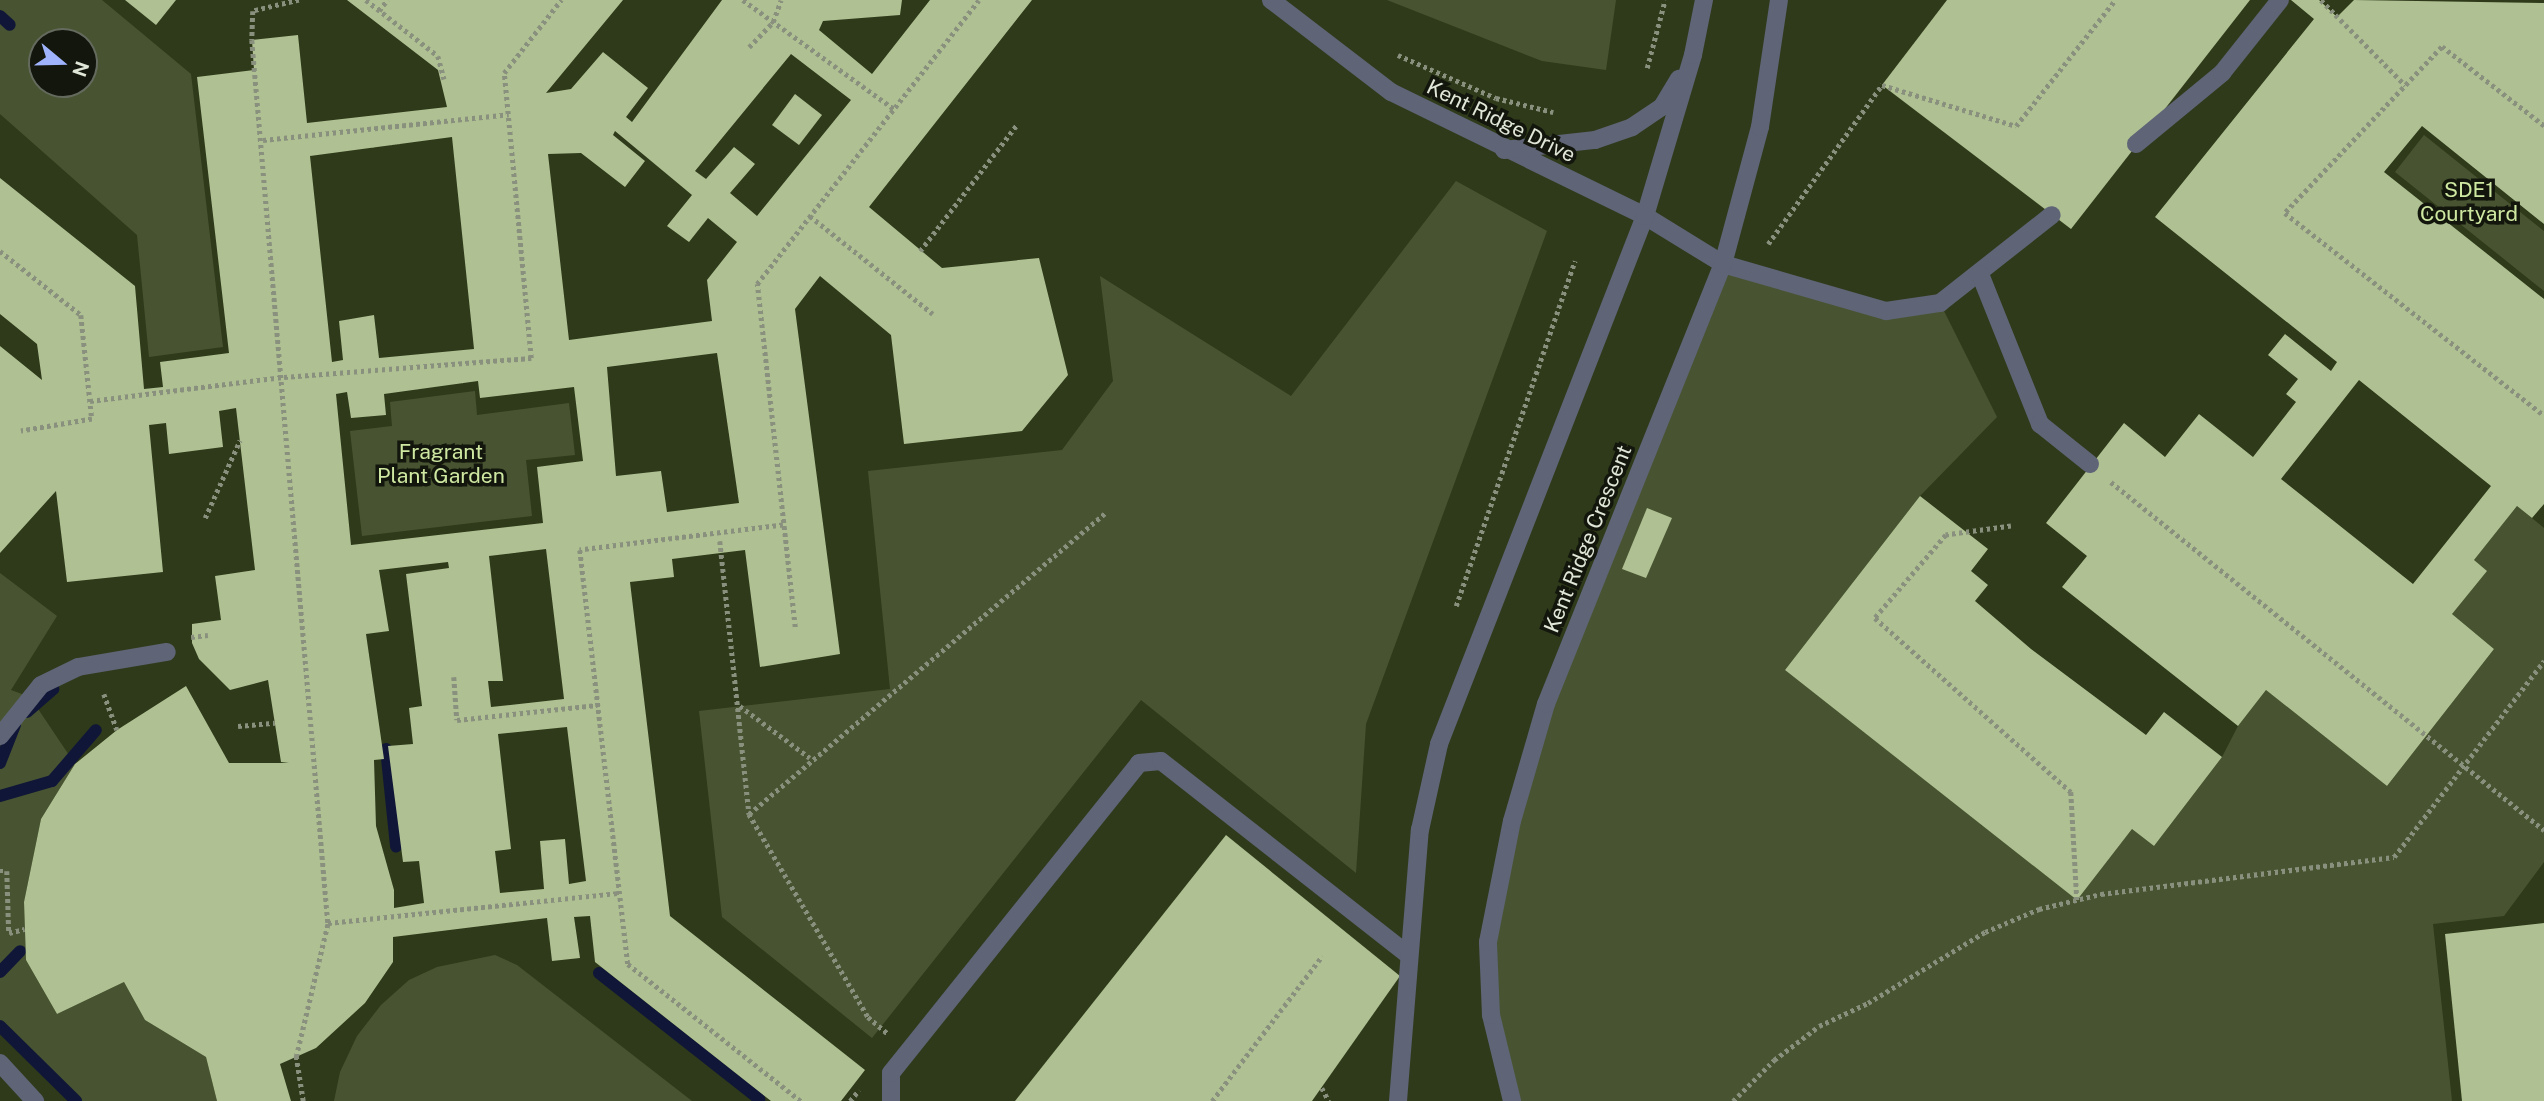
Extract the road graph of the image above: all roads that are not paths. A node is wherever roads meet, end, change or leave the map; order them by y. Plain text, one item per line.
1 (1271, 0) edge
2 (1704, 0) edge
3 (1779, 0) edge
4 (2280, 0) edge
5 (1693, 55) junction
6 (2136, 144) dead end
7 (1504, 150) junction
8 (2052, 215) dead end
9 (1645, 216) junction
10 (1723, 264) junction
11 (1980, 274) junction
12 (2090, 464) road end
13 (167, 652) dead end
14 (0, 736) edge
15 (1407, 954) junction
16 (0, 1063) edge
17 (35, 1101) edge
18 (891, 1101) edge
19 (1398, 1101) edge
20 (1513, 1101) edge

1 - 7 street, Kent Ridge Drive
2 - 5 street
3 - 10 street, Kent Ridge Crescent
4 - 6 street
5 - 7 street
5 - 9 street
7 - 9 street, Kent Ridge Drive
8 - 11 street, Kent Ridge Drive
9 - 10 street, Kent Ridge Drive
9 - 15 street
10 - 11 street, Kent Ridge Drive
10 - 20 street, Kent Ridge Crescent
11 - 12 street
13 - 14 street
15 - 18 street
15 - 19 street
16 - 17 street

